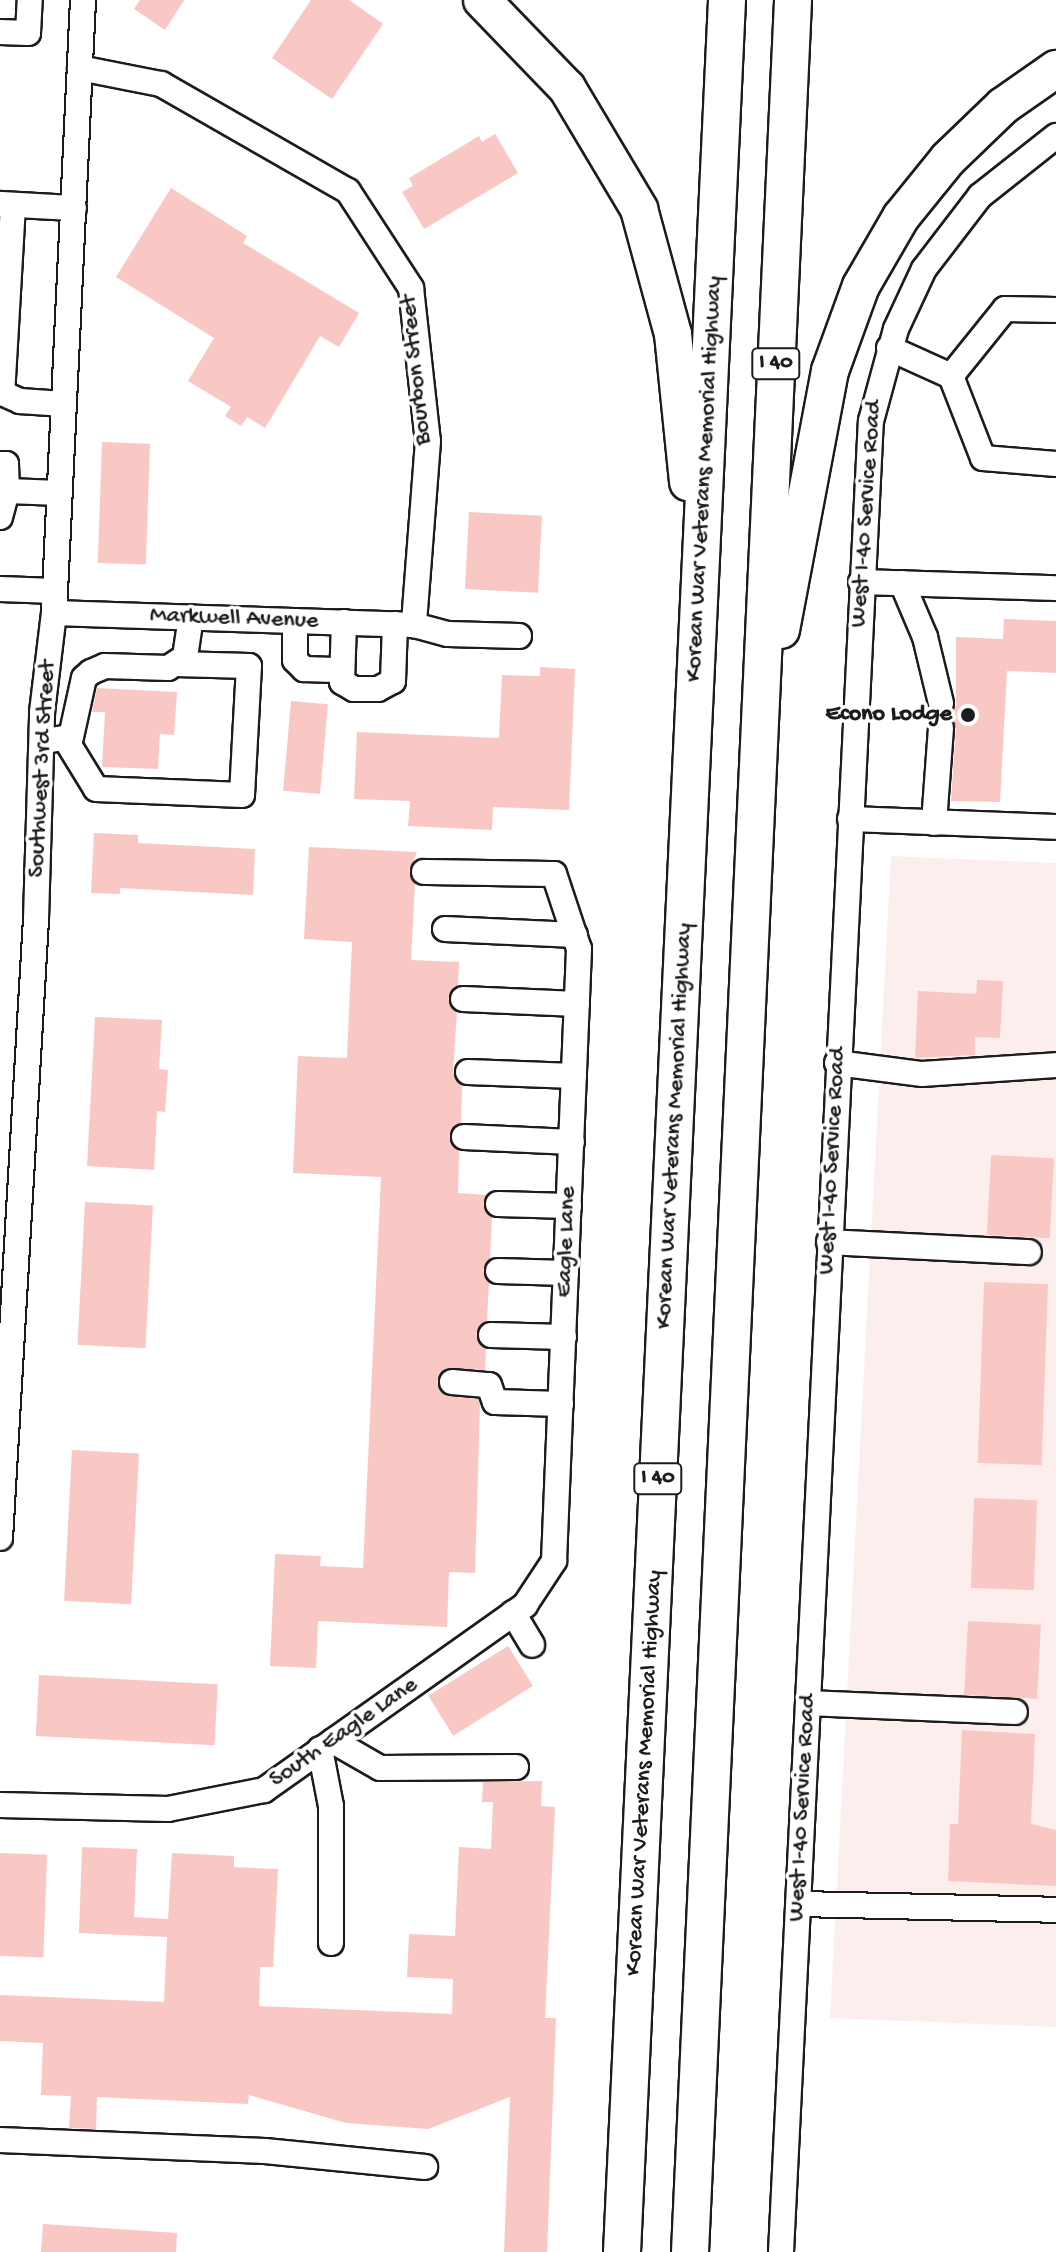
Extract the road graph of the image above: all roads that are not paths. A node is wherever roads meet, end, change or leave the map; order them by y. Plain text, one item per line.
1 (30, 0) edge
2 (83, 0) edge
3 (482, 0) edge
4 (727, 0) edge
5 (793, 0) edge
6 (0, 32) edge
7 (80, 68) junction
8 (1056, 69) edge
9 (1056, 136) edge
10 (6, 204) edge
11 (74, 208) junction
12 (1056, 310) edge
13 (889, 348) junction
14 (951, 376) junction
15 (64, 404) junction
16 (0, 464) edge
17 (1056, 464) edge
18 (7, 491) junction
19 (60, 493) junction
20 (0, 517) edge
21 (861, 582) junction
22 (701, 583) junction
23 (902, 583) junction
24 (1056, 588) edge
25 (0, 589) edge
26 (55, 602) junction
27 (191, 617) junction
28 (295, 621) junction
29 (344, 622) junction
30 (404, 624) junction
31 (519, 636) dead end
32 (176, 664) junction
33 (342, 670) junction
34 (941, 703) dead end
35 (941, 728) dead end
36 (759, 729) junction
37 (41, 740) junction
38 (66, 740) junction
39 (850, 819) junction
40 (934, 823) junction
41 (1056, 827) edge
42 (424, 872) dead end
43 (445, 929) dead end
44 (575, 935) junction
45 (463, 999) dead end
46 (577, 1004) junction
47 (837, 1063) junction
48 (1056, 1065) edge
49 (468, 1072) dead end
50 (574, 1076) junction
51 (464, 1137) dead end
52 (572, 1142) junction
53 (498, 1204) dead end
54 (569, 1206) junction
55 (829, 1242) junction
56 (1029, 1252) dead end
57 (498, 1271) dead end
58 (566, 1273) junction
59 (491, 1335) dead end
60 (564, 1337) junction
61 (452, 1382) dead end
62 (561, 1404) junction
63 (2, 1491) edge
64 (0, 1538) edge
65 (519, 1609) junction
66 (532, 1645) dead end
67 (808, 1703) junction
68 (1015, 1712) dead end
69 (327, 1745) junction
70 (516, 1767) dead end
71 (0, 1805) edge
72 (799, 1904) junction
73 (1056, 1910) edge
74 (331, 1943) dead end
75 (0, 2140) edge
76 (425, 2167) dead end
77 (622, 2252) edge
78 (690, 2252) edge
79 (781, 2252) edge

1 - 6 street
2 - 7 street, Southwest 3rd Street
3 - 22 highway
4 - 22 highway, Korean War Veterans Memorial Highway / I 40
5 - 36 highway, I 40
7 - 11 street, Southwest 3rd Street
7 - 30 street, Bourbon Street
8 - 36 highway
9 - 13 street, West I-40 Service Road
10 - 11 street
10 - 15 street
11 - 15 street, Southwest 3rd Street
12 - 14 street
13 - 14 street
13 - 21 street, West I-40 Service Road
14 - 17 street
15 - 19 street, Southwest 3rd Street
16 - 18 street
18 - 19 street
18 - 20 street
19 - 26 street, Southwest 3rd Street
21 - 23 street
21 - 39 street, West I-40 Service Road
22 - 77 highway, Korean War Veterans Memorial Highway / I 40
23 - 24 street
23 - 34 street
25 - 26 street, Markwell Avenue
26 - 27 street, Markwell Avenue
26 - 37 street, Southwest 3rd Street
27 - 28 street, Markwell Avenue
27 - 32 street
28 - 29 street, Markwell Avenue
28 - 33 street
29 - 30 street, Markwell Avenue
29 - 33 street
30 - 31 street, Markwell Avenue
30 - 33 street, Bourbon Street
32 - 38 street
32 - 38 street
35 - 40 street
36 - 78 highway, I 40
37 - 38 street
37 - 63 street, Southwest 3rd Street
39 - 40 street
39 - 47 street, West I-40 Service Road
40 - 41 street
42 - 44 street, Eagle Lane
43 - 44 street
44 - 46 street, Eagle Lane
45 - 46 street
46 - 50 street, Eagle Lane
47 - 48 street
47 - 55 street, West I-40 Service Road
49 - 50 street
50 - 52 street, Eagle Lane
51 - 52 street
52 - 54 street, Eagle Lane
53 - 54 street
54 - 58 street, Eagle Lane
55 - 56 street
55 - 67 street, West I-40 Service Road
57 - 58 street
58 - 60 street, Eagle Lane
59 - 60 street
60 - 62 street, Eagle Lane
61 - 62 street
62 - 65 street, Eagle Lane
63 - 64 street, Southwest 3rd Street
65 - 66 street
65 - 69 street, South Eagle Lane
67 - 68 street
67 - 72 street, West I-40 Service Road
69 - 70 street
69 - 71 street, South Eagle Lane
69 - 74 street
72 - 73 street
72 - 79 street, West I-40 Service Road
75 - 76 street

